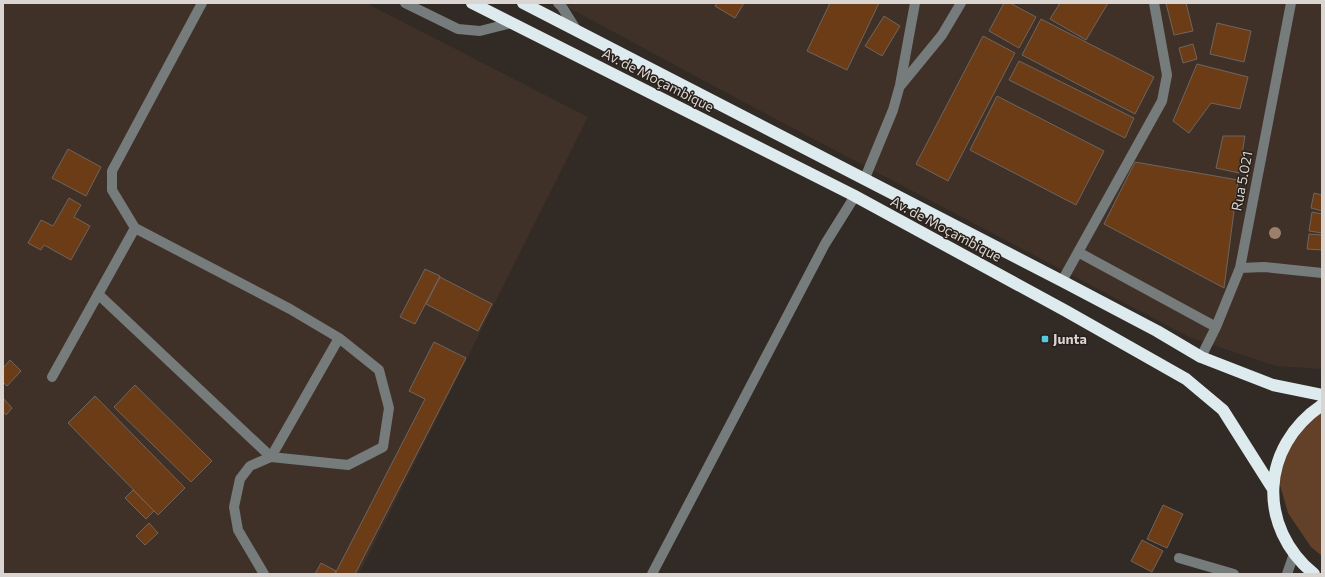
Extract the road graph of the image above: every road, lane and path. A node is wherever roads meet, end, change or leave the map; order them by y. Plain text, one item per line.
1 (202, 3) edge
2 (405, 3) edge
3 (472, 3) edge
4 (523, 3) edge
5 (558, 3) edge
6 (915, 3) edge
7 (961, 3) edge
8 (1154, 3) edge
9 (1291, 3) edge
10 (511, 23) junction
11 (577, 31) junction
12 (900, 85) junction
13 (864, 178) junction
14 (855, 196) junction
15 (135, 228) junction
16 (1078, 252) junction
17 (1240, 268) junction
18 (1322, 274) edge
19 (1062, 281) junction
20 (98, 294) junction
21 (1216, 327) junction
22 (339, 338) junction
23 (1201, 357) junction
24 (52, 377) dead end
25 (1322, 395) edge
26 (1322, 405) edge
27 (271, 457) junction
28 (1272, 488) junction
29 (1294, 554) junction
30 (1178, 558) dead end
31 (264, 574) edge
32 (652, 574) edge
33 (1234, 574) edge
34 (1287, 574) edge
35 (1314, 574) edge

1 - 15 street
2 - 10 street
3 - 10 highway, Av. de Moçambique
4 - 11 highway, Av. de Moçambique
5 - 11 street
6 - 12 street
7 - 12 street
8 - 16 street
9 - 17 street, Rua 5.021
10 - 14 highway, Av. de Moçambique
11 - 13 highway, Av. de Moçambique
12 - 13 street
13 - 19 highway, Av. de Moçambique
14 - 28 highway, Av. de Moçambique
14 - 32 street
15 - 20 street
15 - 22 street
16 - 19 street
16 - 21 street
17 - 18 street
17 - 21 street, Rua 5.021
19 - 23 highway, Av. de Moçambique
20 - 24 street
20 - 27 street
21 - 23 street, Rua 5.021
22 - 27 street
22 - 27 street
23 - 25 highway, Av. de Moçambique
26 - 28 highway
27 - 31 street
28 - 29 highway
29 - 34 street
29 - 35 highway
30 - 33 street

